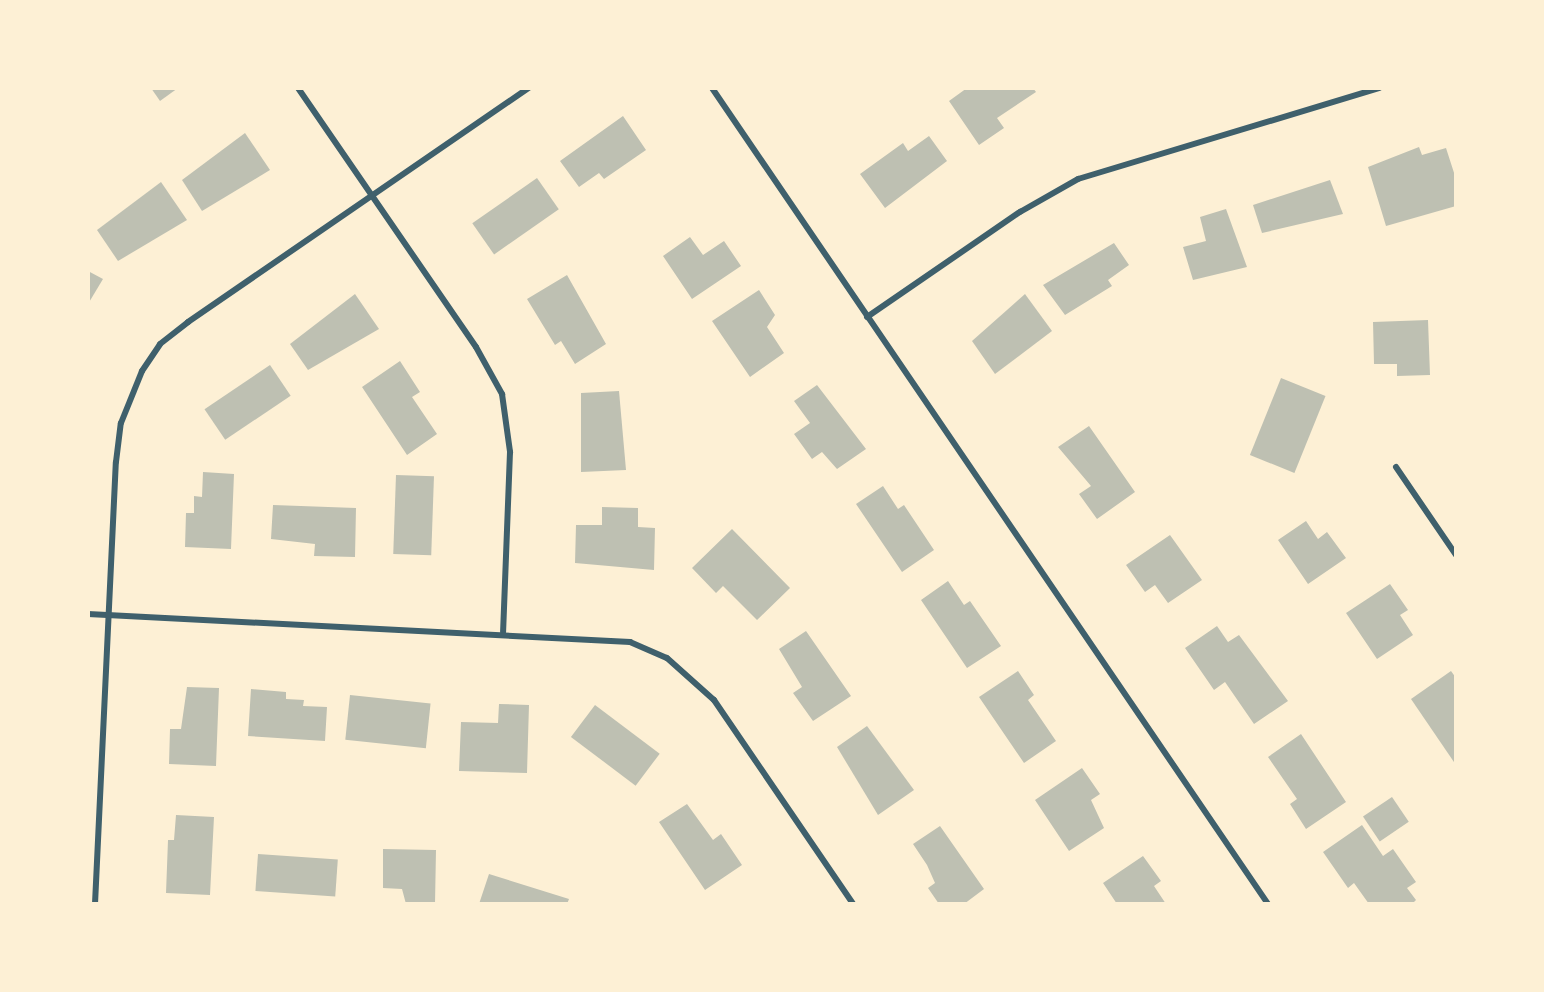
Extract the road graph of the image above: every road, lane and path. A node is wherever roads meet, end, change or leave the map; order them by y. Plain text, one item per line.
1 (298, 88) edge
2 (529, 88) edge
3 (711, 88) edge
4 (1380, 88) edge
5 (371, 196) junction
6 (867, 317) junction
7 (1396, 467) dead end
8 (1455, 555) edge
9 (88, 614) edge
10 (108, 615) junction
11 (503, 632) junction
12 (95, 903) edge
13 (853, 903) edge
14 (1268, 903) edge

1 - 5 street
2 - 5 street
3 - 6 street
4 - 6 street
5 - 10 street
5 - 11 street
6 - 14 street
7 - 8 street
9 - 10 street
10 - 11 street
10 - 12 street
11 - 13 street

